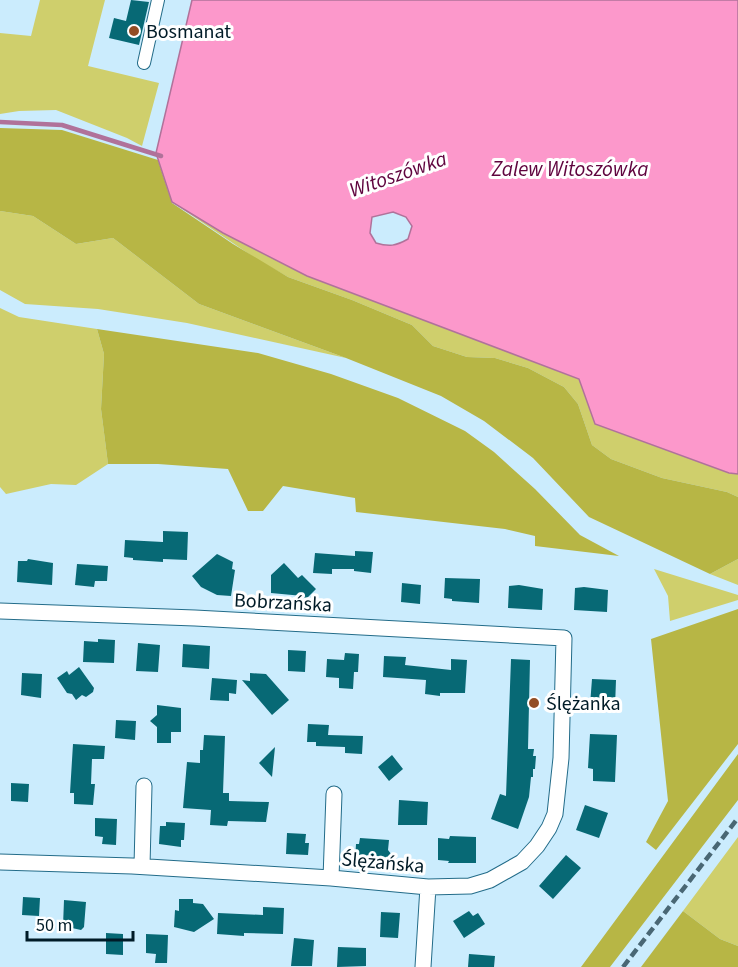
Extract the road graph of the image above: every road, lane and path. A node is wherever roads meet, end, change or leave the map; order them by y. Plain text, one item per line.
1 (158, 0) edge
2 (144, 63) dead end
3 (0, 611) edge
4 (564, 638) joint
5 (144, 786) dead end
6 (334, 794) dead end
7 (0, 862) edge
8 (142, 866) junction
9 (332, 878) junction
10 (428, 887) junction
11 (423, 967) edge

1 - 2 street
3 - 4 street, Bobrzańska
4 - 10 street, Ślężańska
5 - 8 street
6 - 9 street
7 - 8 street, Ślężańska
8 - 9 street, Ślężańska
9 - 10 street, Ślężańska
10 - 11 street

